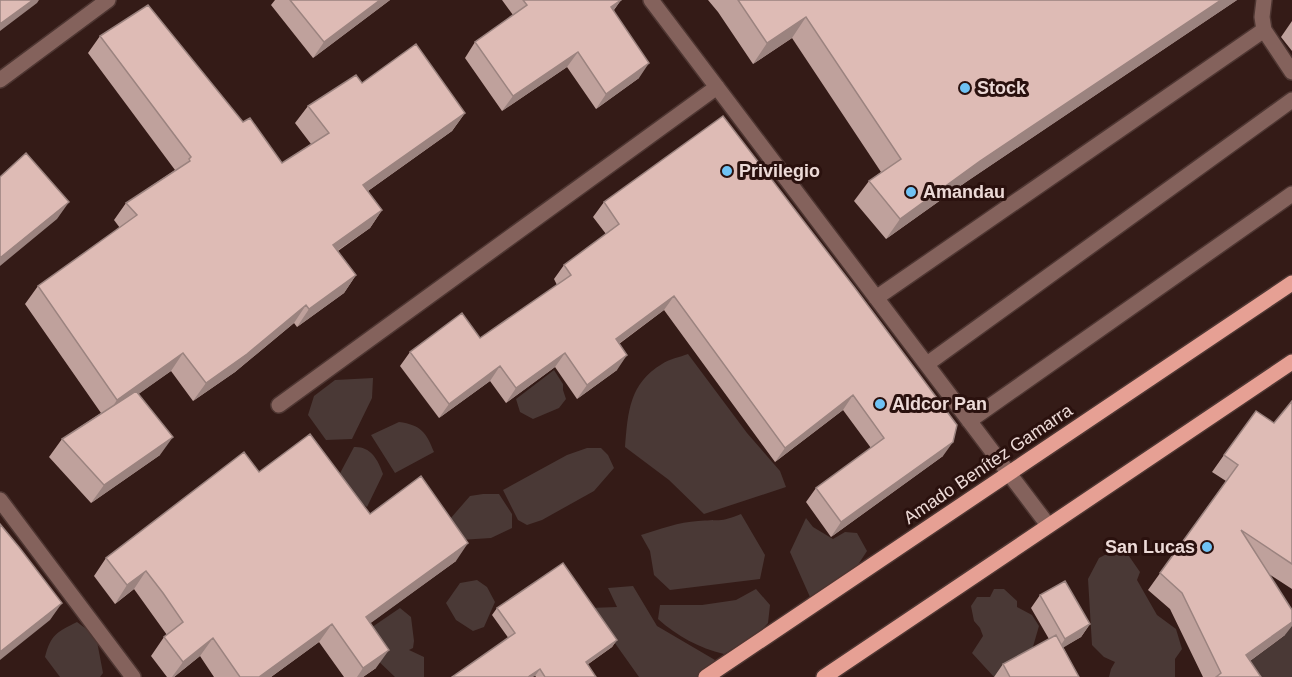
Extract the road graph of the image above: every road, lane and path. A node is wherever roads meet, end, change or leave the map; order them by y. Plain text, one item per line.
1 (108, 0) edge
2 (651, 0) edge
3 (1264, 0) edge
4 (1264, 30) junction
5 (1292, 72) edge
6 (0, 80) edge
7 (717, 87) junction
8 (1292, 100) edge
9 (1292, 194) edge
10 (1292, 284) edge
11 (876, 298) junction
12 (1292, 362) edge
13 (927, 364) junction
14 (279, 405) dead end
15 (969, 421) junction
16 (1009, 474) junction
17 (0, 500) edge
18 (1048, 525) junction
19 (133, 677) edge
20 (706, 677) edge
21 (824, 677) edge

1 - 6 street
2 - 7 street
3 - 4 street
4 - 5 street
4 - 11 street
7 - 11 street
7 - 14 street
8 - 13 street
9 - 15 street
10 - 16 main road, Amado Benítez Gamarra
11 - 13 street
12 - 18 main road
13 - 15 street
15 - 16 street
16 - 18 street
16 - 20 main road, Amado Benítez Gamarra
17 - 19 street
18 - 21 main road

